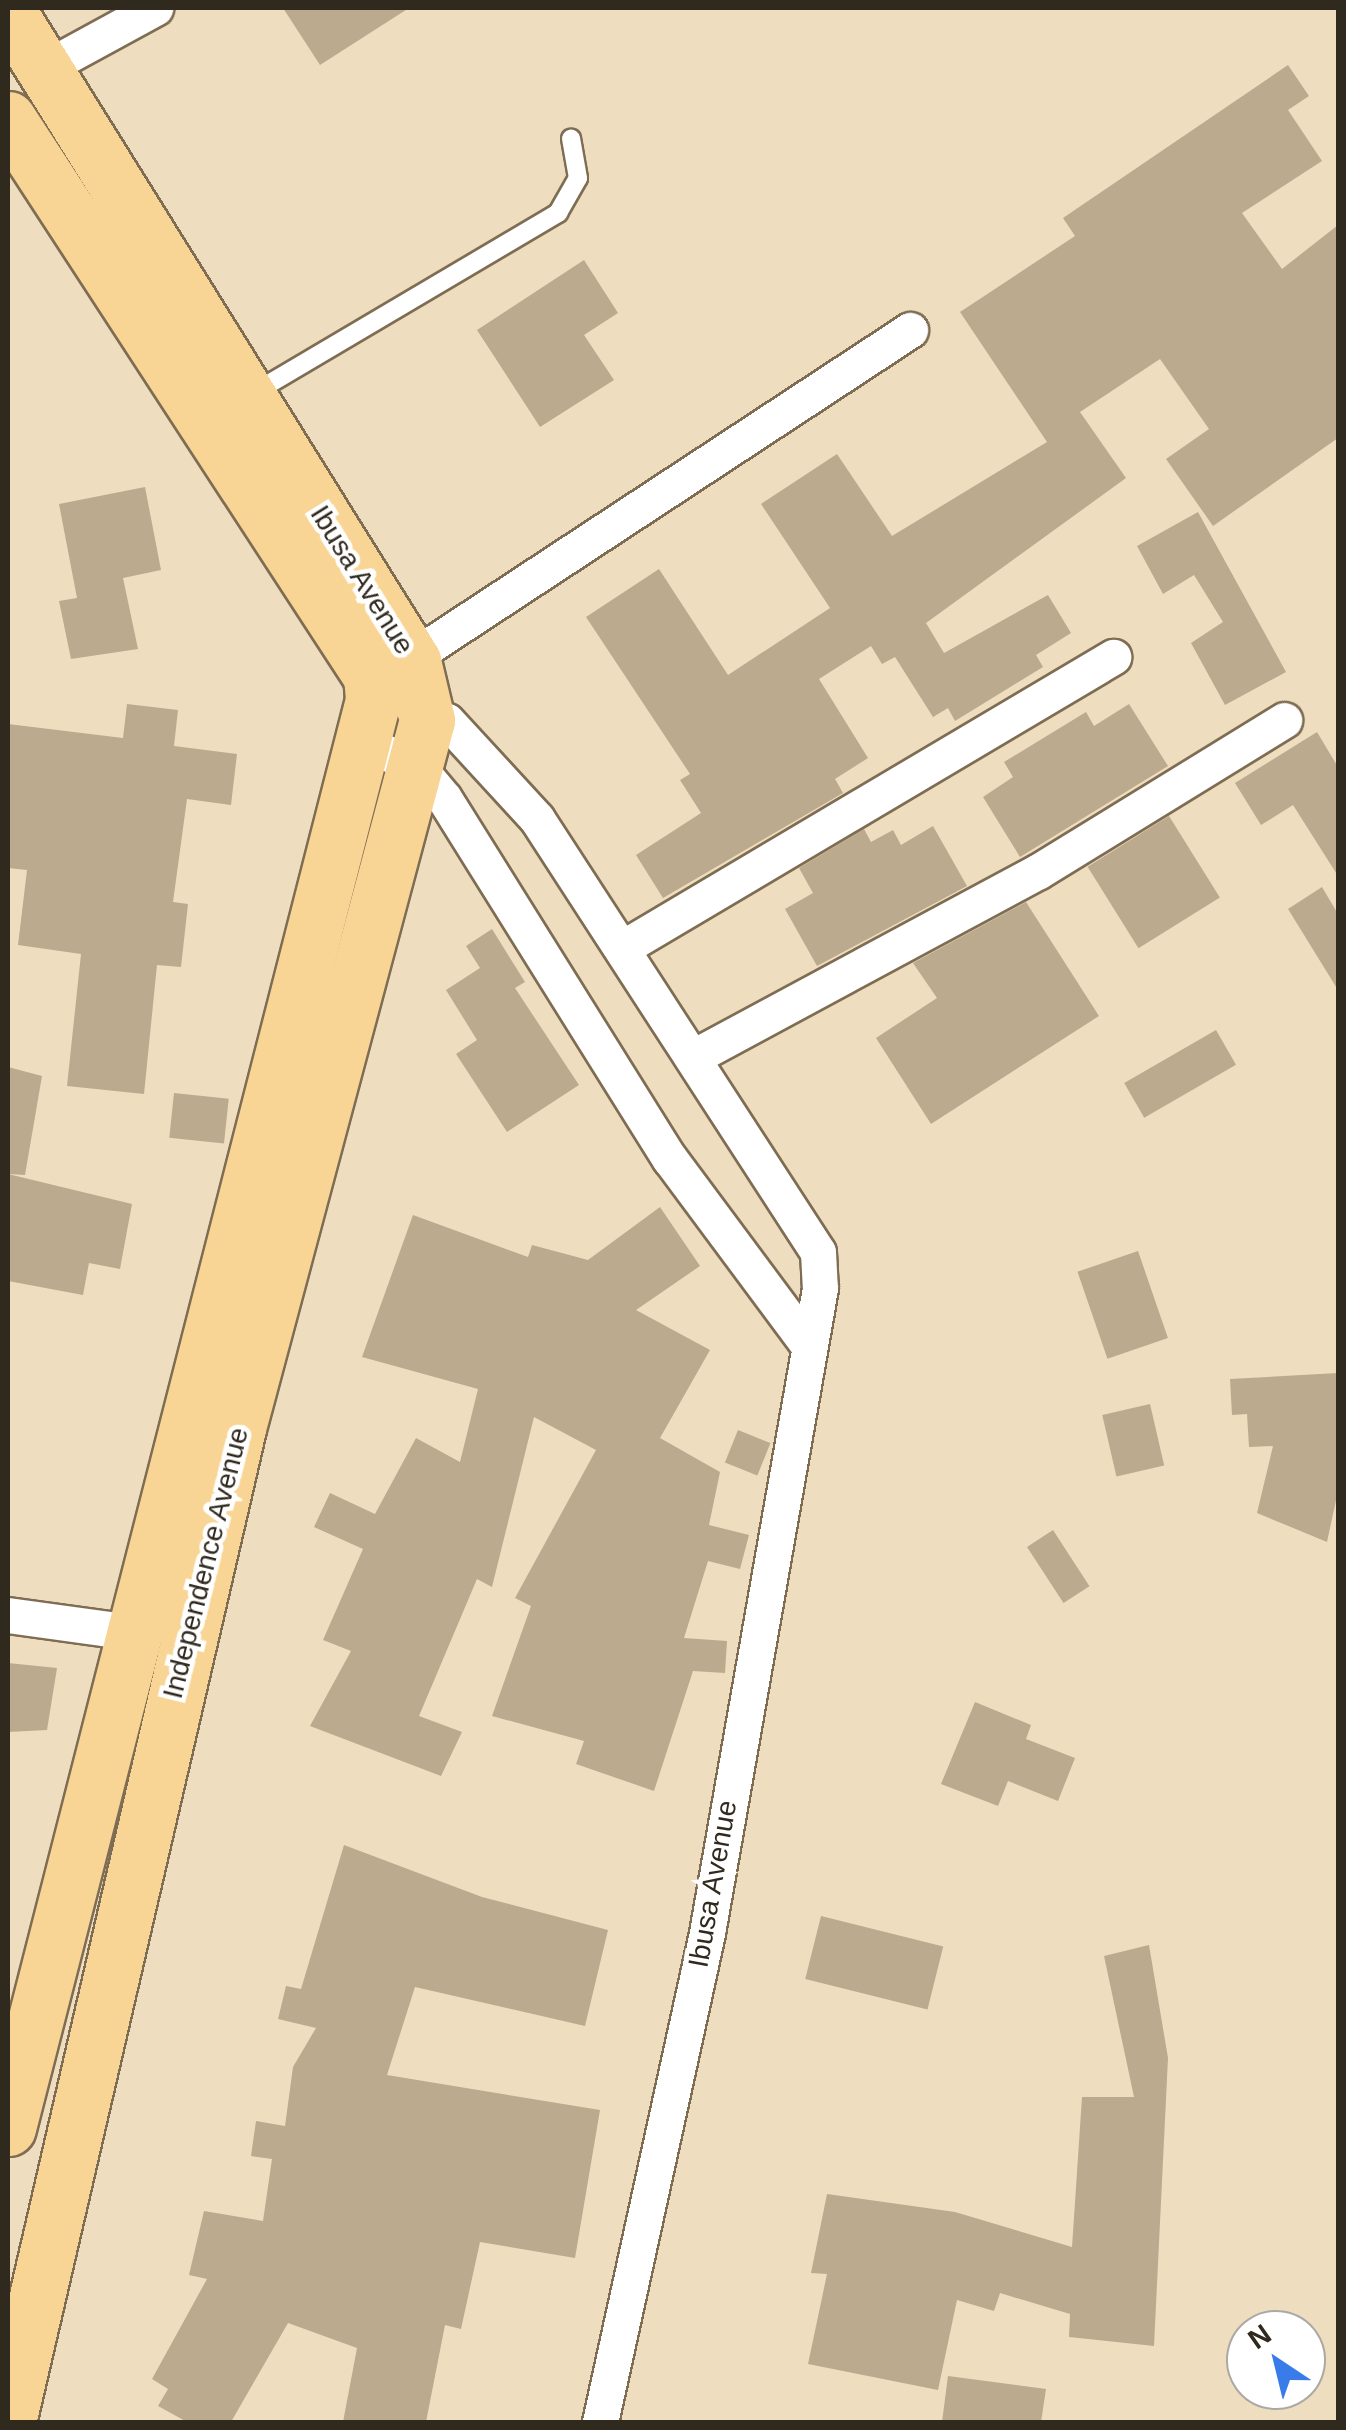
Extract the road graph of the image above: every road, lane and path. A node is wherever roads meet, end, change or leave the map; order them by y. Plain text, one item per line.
1 (155, 8) edge
2 (8, 11) edge
3 (44, 70) junction
4 (8, 119) edge
5 (571, 139) dead end
6 (910, 330) dead end
7 (248, 397) junction
8 (1114, 658) dead end
9 (390, 698) junction
10 (1284, 720) dead end
11 (418, 767) junction
12 (624, 947) junction
13 (698, 1055) junction
14 (806, 1341) junction
15 (8, 1615) edge
16 (131, 1632) junction
17 (8, 2128) edge
18 (8, 2422) edge
19 (600, 2422) edge

1 - 3 street
2 - 3 main road, Ibusa Avenue
3 - 7 main road, Ibusa Avenue
4 - 9 main road, Ibusa Avenue
5 - 7 lane
6 - 9 street
7 - 9 main road, Ibusa Avenue
8 - 12 street
9 - 11 main road, Independence Avenue
9 - 12 street, Ibusa Avenue
9 - 16 main road, Independence Avenue
10 - 13 street
11 - 14 street
11 - 18 main road, Independence Avenue
12 - 13 street, Ibusa Avenue
13 - 14 street, Ibusa Avenue
14 - 19 street, Ibusa Avenue
15 - 16 street
16 - 17 main road, Independence Avenue

